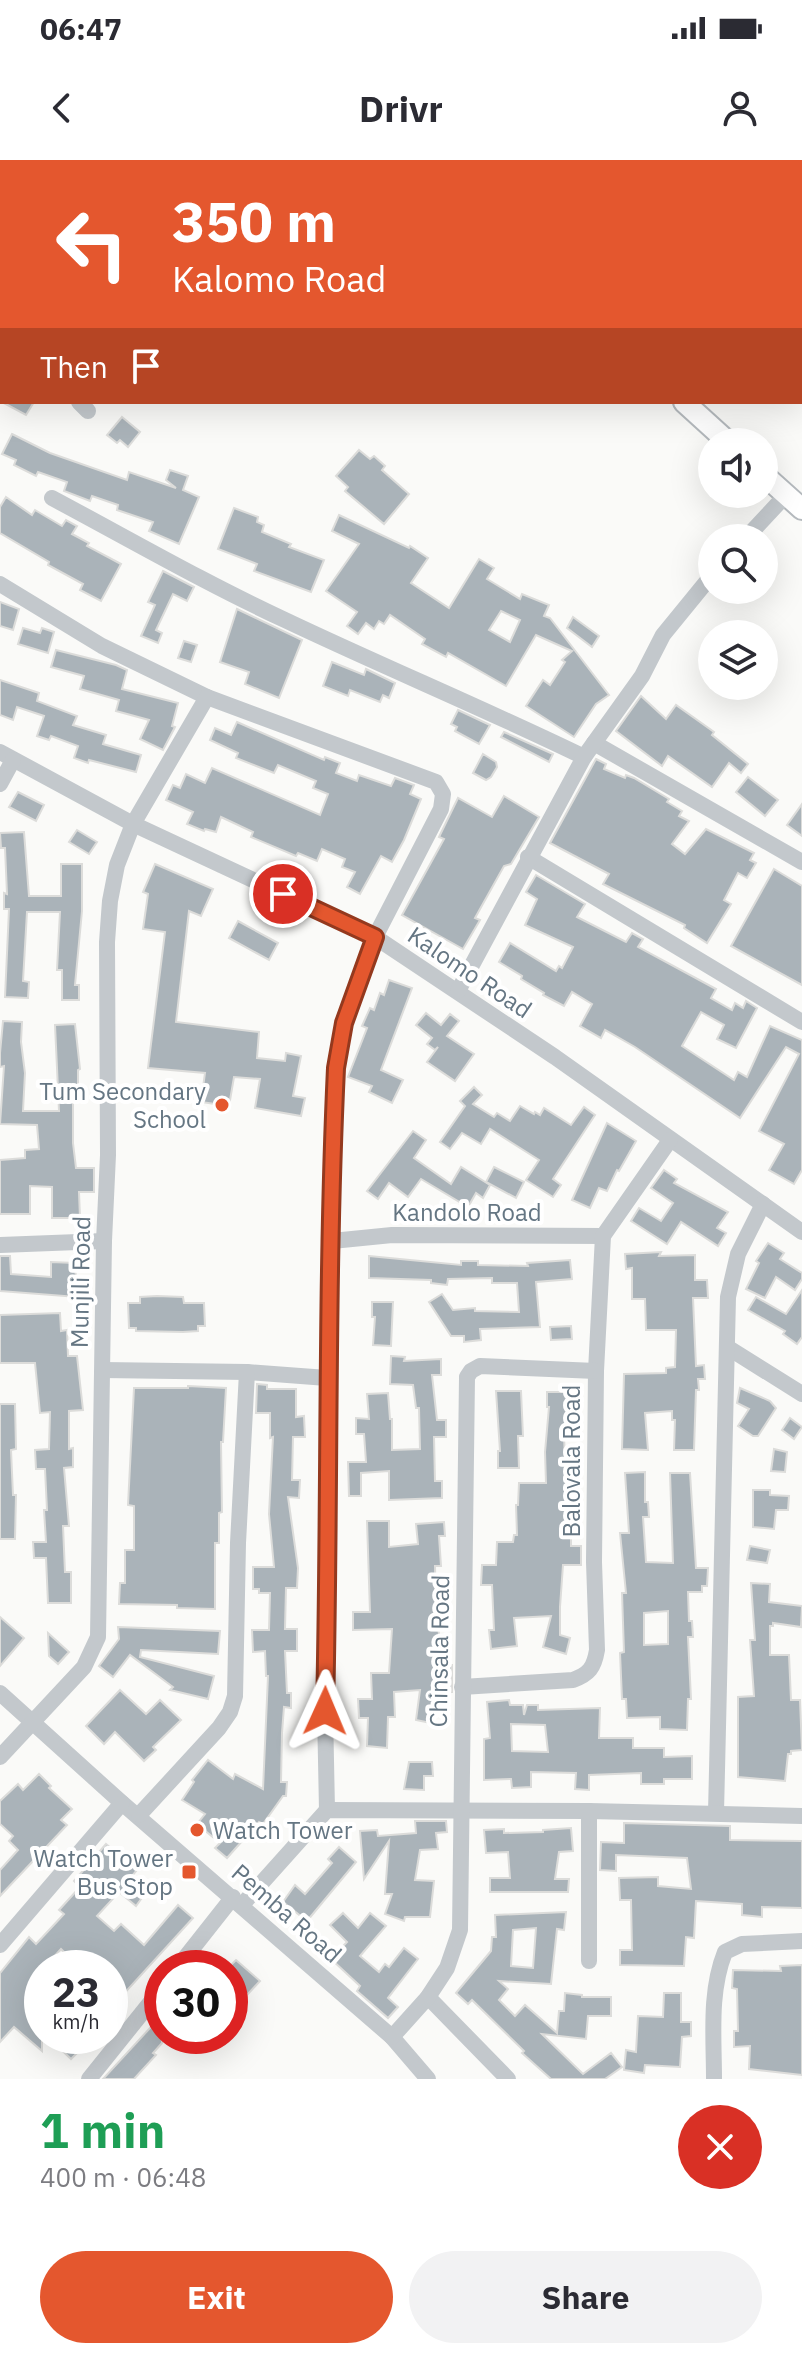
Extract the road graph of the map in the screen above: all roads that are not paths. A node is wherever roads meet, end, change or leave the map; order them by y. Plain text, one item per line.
1 (686, 404) edge
2 (713, 428) edge
3 (778, 488) edge
4 (52, 498) dead end
5 (794, 502) edge
6 (765, 524) edge
7 (0, 584) edge
8 (698, 592) edge
9 (207, 697) junction
10 (594, 743) junction
11 (6, 756) edge
12 (584, 757) junction
13 (0, 784) edge
14 (133, 824) junction
15 (528, 857) junction
16 (802, 862) edge
17 (375, 937) junction
18 (458, 991) junction
19 (802, 1022) edge
20 (670, 1140) junction
21 (763, 1204) junction
22 (802, 1232) edge
23 (603, 1236) junction
24 (104, 1241) junction
25 (332, 1241) junction
26 (0, 1245) edge
27 (727, 1347) junction
28 (103, 1370) junction
29 (596, 1371) junction
30 (247, 1372) junction
31 (327, 1378) junction
32 (802, 1394) edge
33 (462, 1687) junction
34 (0, 1693) edge
35 (34, 1721) junction
36 (0, 1757) edge
37 (122, 1803) junction
38 (327, 1810) junction
39 (462, 1810) junction
40 (589, 1811) junction
41 (716, 1813) junction
42 (139, 1815) junction
43 (802, 1816) edge
44 (238, 1901) junction
45 (802, 1941) edge
46 (0, 1945) edge
47 (193, 1950) edge
48 (589, 1961) dead end
49 (428, 1997) junction
50 (144, 2010) edge
51 (392, 2037) junction
52 (417, 2075) edge
53 (89, 2079) edge
54 (508, 2079) edge
55 (714, 2079) edge

1 - 2 main road
3 - 5 main road
4 - 12 street
5 - 6 street
7 - 9 street
8 - 10 street
9 - 14 street, Munjili Road
9 - 17 street
10 - 12 street
10 - 16 street
11 - 13 street
11 - 14 street, Kalomo Road
12 - 15 street
14 - 17 street, Kalomo Road
14 - 24 street, Munjili Road
15 - 18 street
15 - 19 street
17 - 18 street, Kalomo Road
17 - 25 street
18 - 20 street, Kalomo Road
20 - 21 street, Kalomo Road
20 - 23 street
21 - 22 street, Kalomo Road
21 - 27 street
23 - 25 street, Kandolo Road
23 - 29 street, Balovala Road
24 - 26 street
24 - 28 street, Munjili Road
25 - 31 street
27 - 32 street
27 - 41 street
28 - 30 street
28 - 35 street, Munjili Road
29 - 33 street, Balovala Road
29 - 33 street, Chinsala Road
30 - 31 street
30 - 42 street
31 - 38 street
33 - 39 street, Chinsala Road
34 - 35 street, Pemba Road
35 - 36 street, Munjili Road
35 - 37 street, Pemba Road
37 - 42 street, Pemba Road
37 - 46 street
38 - 39 street
38 - 44 street
39 - 40 street
39 - 49 street, Chinsala Road
40 - 41 street
40 - 48 street
41 - 43 street
42 - 44 street, Pemba Road
44 - 47 street
44 - 51 street, Pemba Road
45 - 55 street
49 - 51 street, Chinsala Road
49 - 54 street
50 - 53 street
51 - 52 street, Pemba Road

